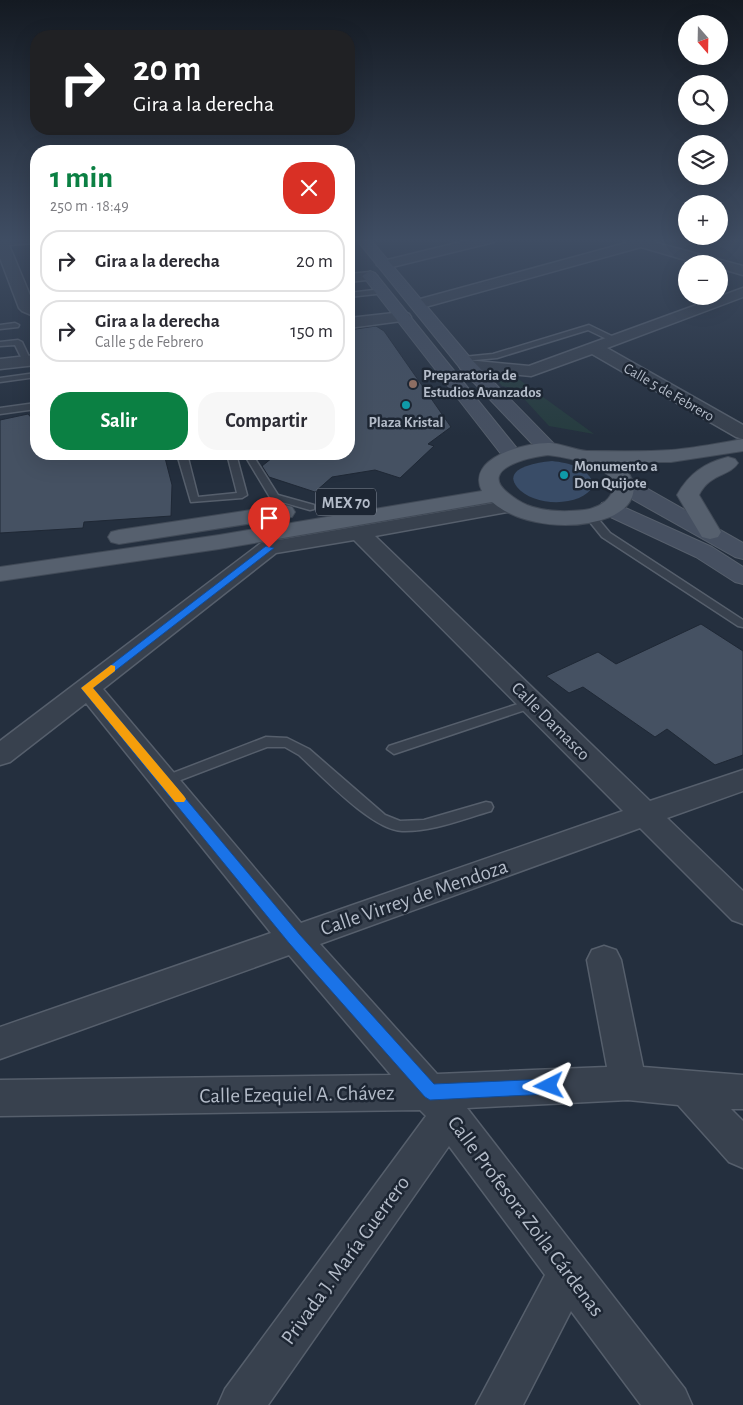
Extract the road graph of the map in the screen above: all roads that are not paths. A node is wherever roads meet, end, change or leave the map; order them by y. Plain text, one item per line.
1 (418, 304) edge
2 (393, 305) edge
3 (710, 305) edge
4 (403, 317) junction
5 (355, 322) edge
6 (15, 325) dead end
7 (0, 327) edge
8 (616, 340) junction
9 (0, 344) edge
10 (596, 349) junction
11 (30, 360) edge
12 (465, 362) junction
13 (0, 364) edge
14 (30, 365) edge
15 (30, 366) edge
16 (0, 380) edge
17 (30, 407) edge
18 (0, 411) edge
19 (743, 433) edge
20 (743, 445) edge
21 (548, 449) junction
22 (512, 455) junction
23 (590, 456) junction
24 (184, 460) edge
25 (233, 460) edge
26 (252, 460) edge
27 (736, 462) edge
28 (622, 480) junction
29 (498, 494) junction
30 (310, 508) junction
31 (600, 512) junction
32 (358, 532) junction
33 (710, 532) junction
34 (743, 552) edge
35 (0, 555) edge
36 (0, 574) edge
37 (743, 577) edge
38 (743, 624) edge
39 (86, 688) junction
40 (533, 703) junction
41 (0, 728) edge
42 (32, 731) junction
43 (394, 749) dead end
44 (0, 755) edge
45 (743, 780) edge
46 (165, 781) junction
47 (486, 807) dead end
48 (645, 815) junction
49 (743, 911) edge
50 (294, 939) junction
51 (604, 960) dead end
52 (0, 1043) edge
53 (628, 1083) junction
54 (687, 1089) junction
55 (743, 1092) edge
56 (0, 1098) edge
57 (440, 1103) junction
58 (743, 1149) edge
59 (569, 1272) junction
60 (241, 1405) edge
61 (499, 1405) edge
62 (669, 1405) edge

1 - 12 main road
2 - 4 main road
3 - 8 street, Calle 5 de Febrero
4 - 5 street
4 - 22 main road
6 - 7 lane
8 - 10 street, Calle 5 de Febrero
8 - 12 lane
9 - 11 lane
10 - 12 street, Calle 5 de Febrero
10 - 19 street, Calle 5 de Febrero
12 - 21 main road
13 - 14 street
15 - 16 lane
17 - 18 lane
20 - 23 main road
21 - 22 main road
21 - 23 main road
22 - 29 main road
23 - 28 main road
24 - 25 lane
26 - 30 lane
27 - 28 main road
27 - 33 main road
28 - 31 main road
28 - 33 main road
29 - 30 main road, MEX 70
29 - 31 main road, MEX 70
29 - 32 street
29 - 36 main road, MEX 70
30 - 35 main road, MEX 70
31 - 37 main road
31 - 38 lane
32 - 39 street
32 - 40 street, Calle Damasco
33 - 34 main road
39 - 42 street
39 - 46 street, Calle Profesora Zoila Cárdenas
40 - 43 lane
40 - 48 street, Calle Damasco
41 - 42 street
42 - 44 street
45 - 48 street, Calle Virrey de Mendoza
46 - 47 lane
46 - 50 street, Calle Profesora Zoila Cárdenas
48 - 49 street, Calle Damasco
48 - 50 street, Calle Virrey de Mendoza
50 - 52 street, Calle Virrey de Mendoza
50 - 57 street, Calle Profesora Zoila Cárdenas
51 - 53 street
53 - 54 street, Calle Ezequiel A. Chávez
53 - 57 street, Calle Ezequiel A. Chávez
54 - 55 street, Calle Ezequiel A. Chávez
54 - 58 street
56 - 57 street, Calle Ezequiel A. Chávez
57 - 59 street, Calle Profesora Zoila Cárdenas
57 - 60 street, Privada J. María Guerrero
59 - 61 street
59 - 62 street, Calle Profesora Zoila Cárdenas

